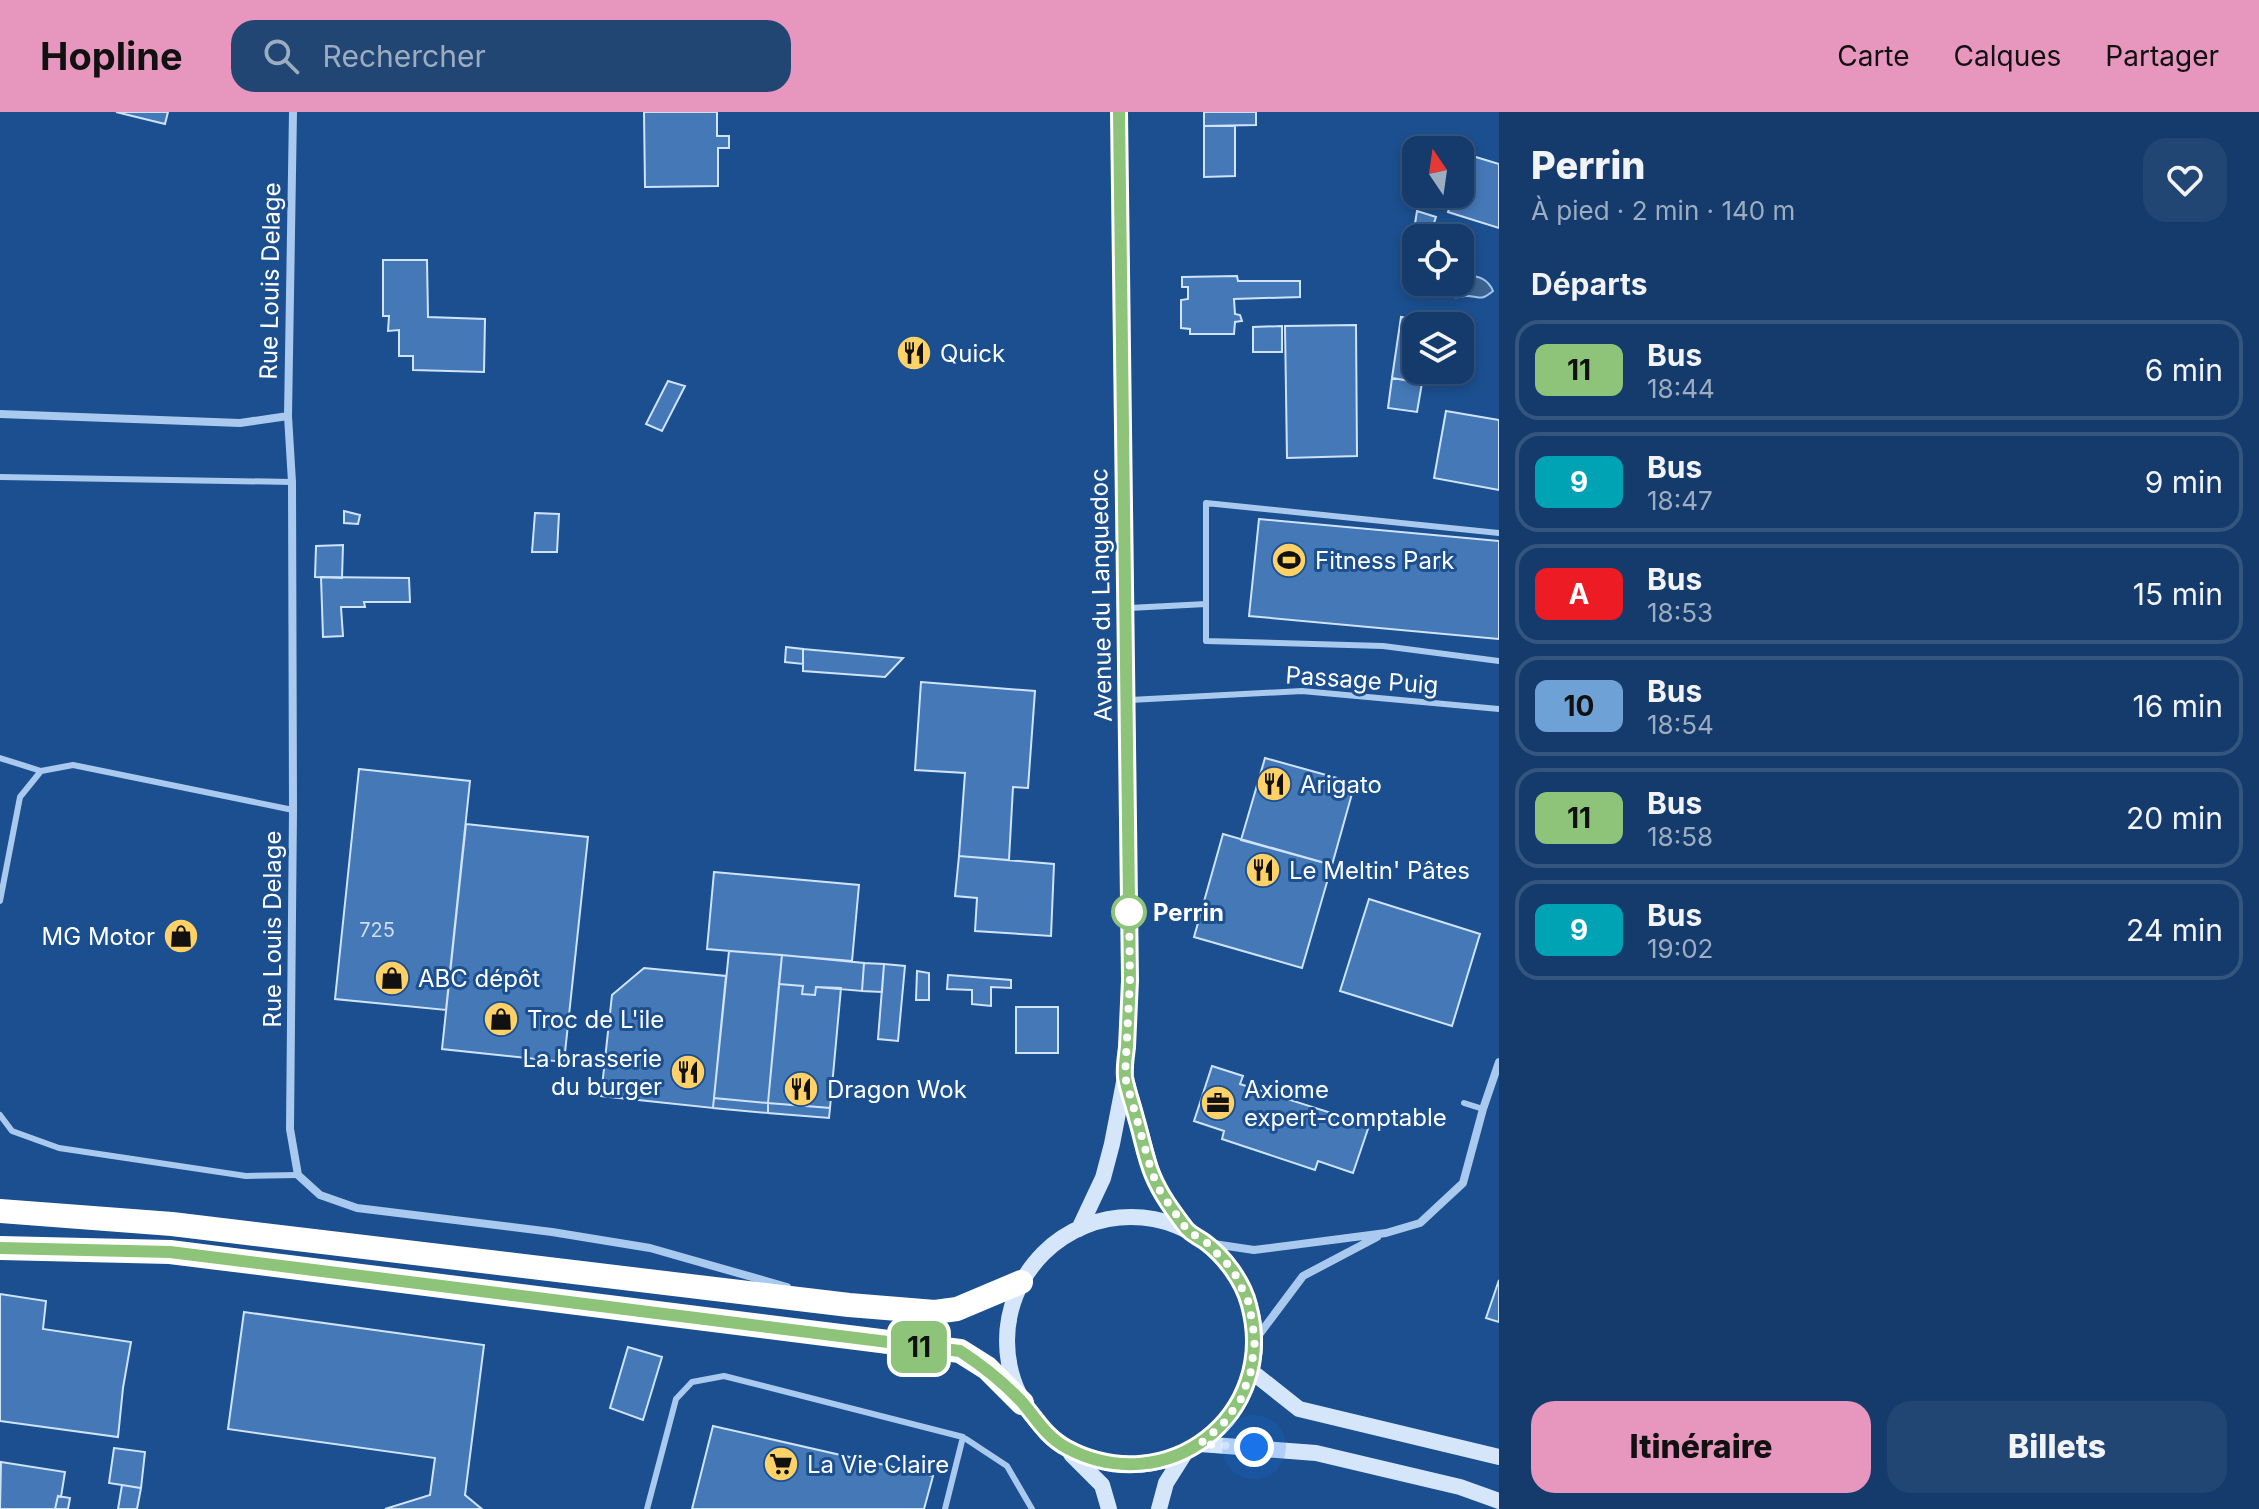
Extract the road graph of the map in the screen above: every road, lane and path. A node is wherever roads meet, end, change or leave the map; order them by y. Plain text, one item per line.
1 (293, 112) edge
2 (1119, 112) edge
3 (0, 414) edge
4 (288, 416) junction
5 (0, 477) edge
6 (292, 482) junction
7 (1499, 533) edge
8 (1206, 604) junction
9 (1125, 608) junction
10 (1499, 661) edge
11 (1126, 700) junction
12 (1499, 709) edge
13 (0, 758) edge
14 (41, 771) junction
15 (293, 810) junction
16 (0, 901) edge
17 (1499, 1062) edge
18 (1125, 1077) junction
19 (1464, 1103) dead end
20 (1483, 1109) junction
21 (0, 1115) edge
22 (298, 1175) junction
23 (0, 1211) edge
24 (1079, 1229) junction
25 (1188, 1231) junction
26 (1386, 1233) junction
27 (1207, 1243) junction
28 (0, 1248) edge
29 (1021, 1282) junction
30 (849, 1305) junction
31 (1255, 1340) junction
32 (1251, 1371) junction
33 (1022, 1403) junction
34 (963, 1437) junction
35 (1064, 1447) junction
36 (1192, 1449) junction
37 (1499, 1457) edge
38 (1499, 1501) edge
39 (1031, 1508) edge
40 (647, 1509) edge
41 (945, 1509) edge
42 (1109, 1509) edge
43 (1159, 1509) edge

1 - 4 street, Rue Louis Delage
2 - 9 main road, Avenue du Languedoc
3 - 4 street
4 - 6 street, Rue Louis Delage
5 - 6 lane
6 - 15 street, Rue Louis Delage
7 - 8 lane
8 - 9 lane
8 - 10 lane
9 - 11 main road, Avenue du Languedoc
11 - 12 lane, Passage Puig
11 - 18 main road, Avenue du Languedoc
13 - 14 lane
14 - 15 lane
14 - 16 lane
15 - 22 street, Rue Louis Delage
17 - 20 street
18 - 24 main road, Avenue du Languedoc
18 - 25 main road, Avenue du Languedoc
19 - 20 lane
20 - 26 street
21 - 22 lane
22 - 30 street
23 - 30 highway
24 - 25 main road
24 - 29 main road
25 - 27 main road
26 - 27 street
26 - 31 street
27 - 31 main road
28 - 33 highway
29 - 30 highway
29 - 33 main road
31 - 32 main road
32 - 36 main road
32 - 37 main road
33 - 35 main road
34 - 39 lane
34 - 40 lane
34 - 41 lane
35 - 36 main road
35 - 42 main road
36 - 38 main road
36 - 43 main road

